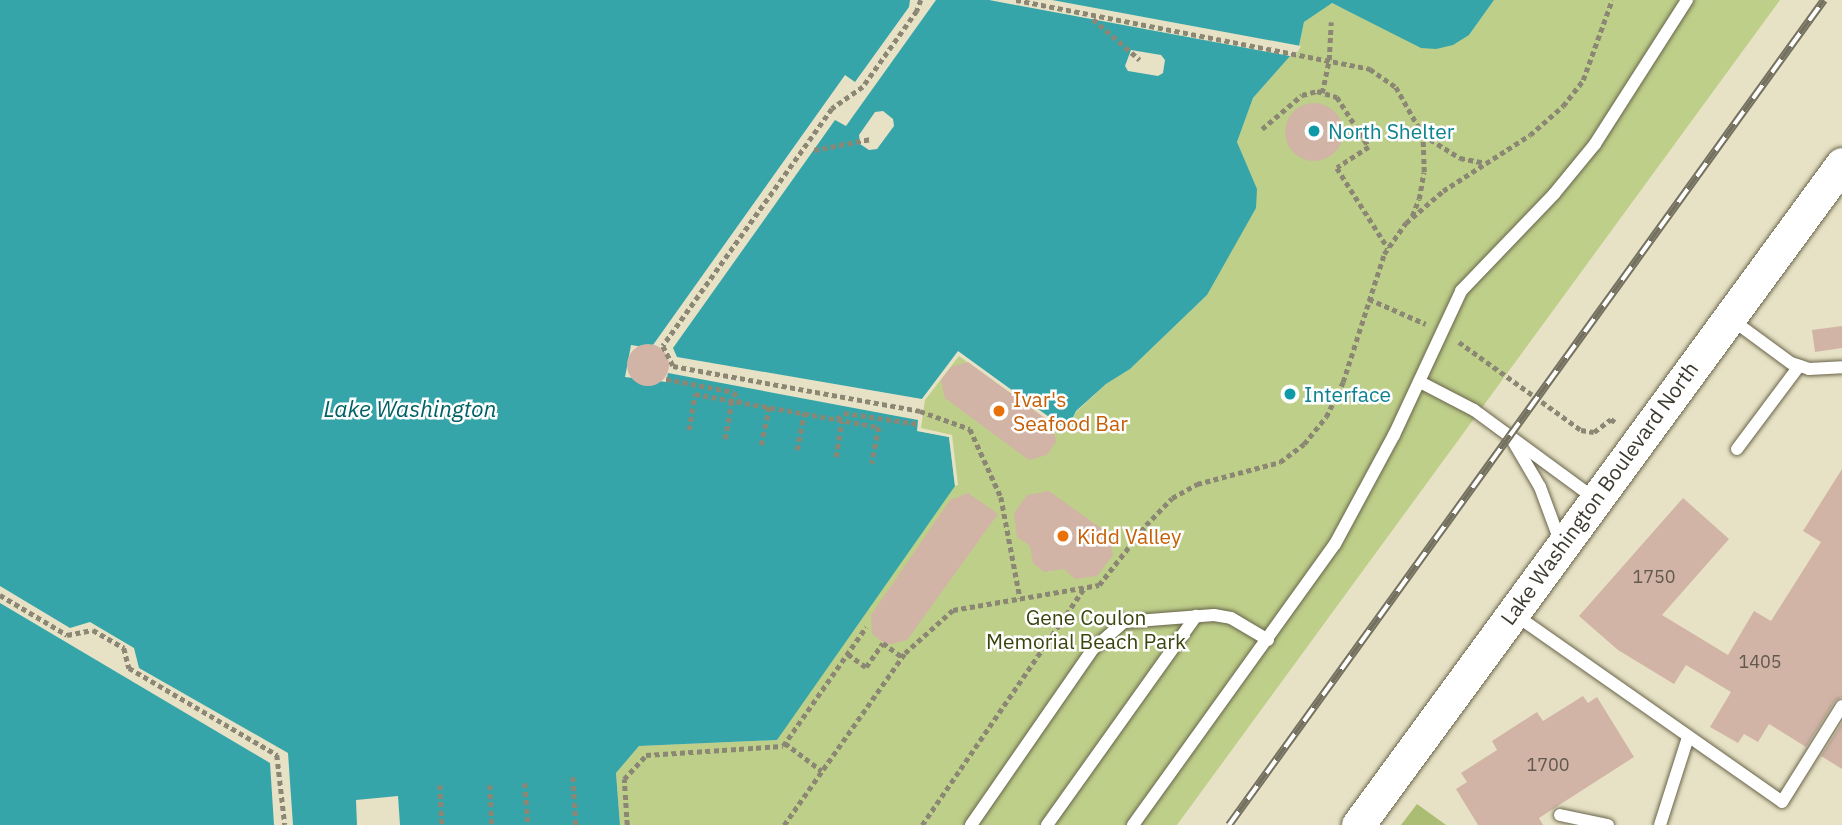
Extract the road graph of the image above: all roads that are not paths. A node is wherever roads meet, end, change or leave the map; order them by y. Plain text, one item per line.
1 (1687, 0) edge
2 (1842, 164) edge
3 (1728, 317) junction
4 (1800, 366) junction
5 (1842, 367) edge
6 (1419, 382) junction
7 (1509, 435) junction
8 (1737, 449) dead end
9 (1594, 498) junction
10 (1561, 545) junction
11 (1512, 612) junction
12 (1196, 616) junction
13 (1268, 640) junction
14 (1842, 706) edge
15 (1688, 737) junction
16 (1560, 815) dead end
17 (971, 825) edge
18 (1047, 825) edge
19 (1133, 825) edge
20 (1358, 825) edge
21 (1608, 825) edge
22 (1660, 825) edge

1 - 6 lane
2 - 3 street, Lake Washington Boulevard North
3 - 4 lane
3 - 9 street, Lake Washington Boulevard North
4 - 5 lane
4 - 8 lane
6 - 7 lane
6 - 13 lane
7 - 9 lane
7 - 10 lane
9 - 10 street, Lake Washington Boulevard North
10 - 11 street, Lake Washington Boulevard North
11 - 15 lane
11 - 20 street, Lake Washington Boulevard North
12 - 13 lane
12 - 17 lane
12 - 18 lane
13 - 19 lane
14 - 15 lane
15 - 22 lane
16 - 21 lane

